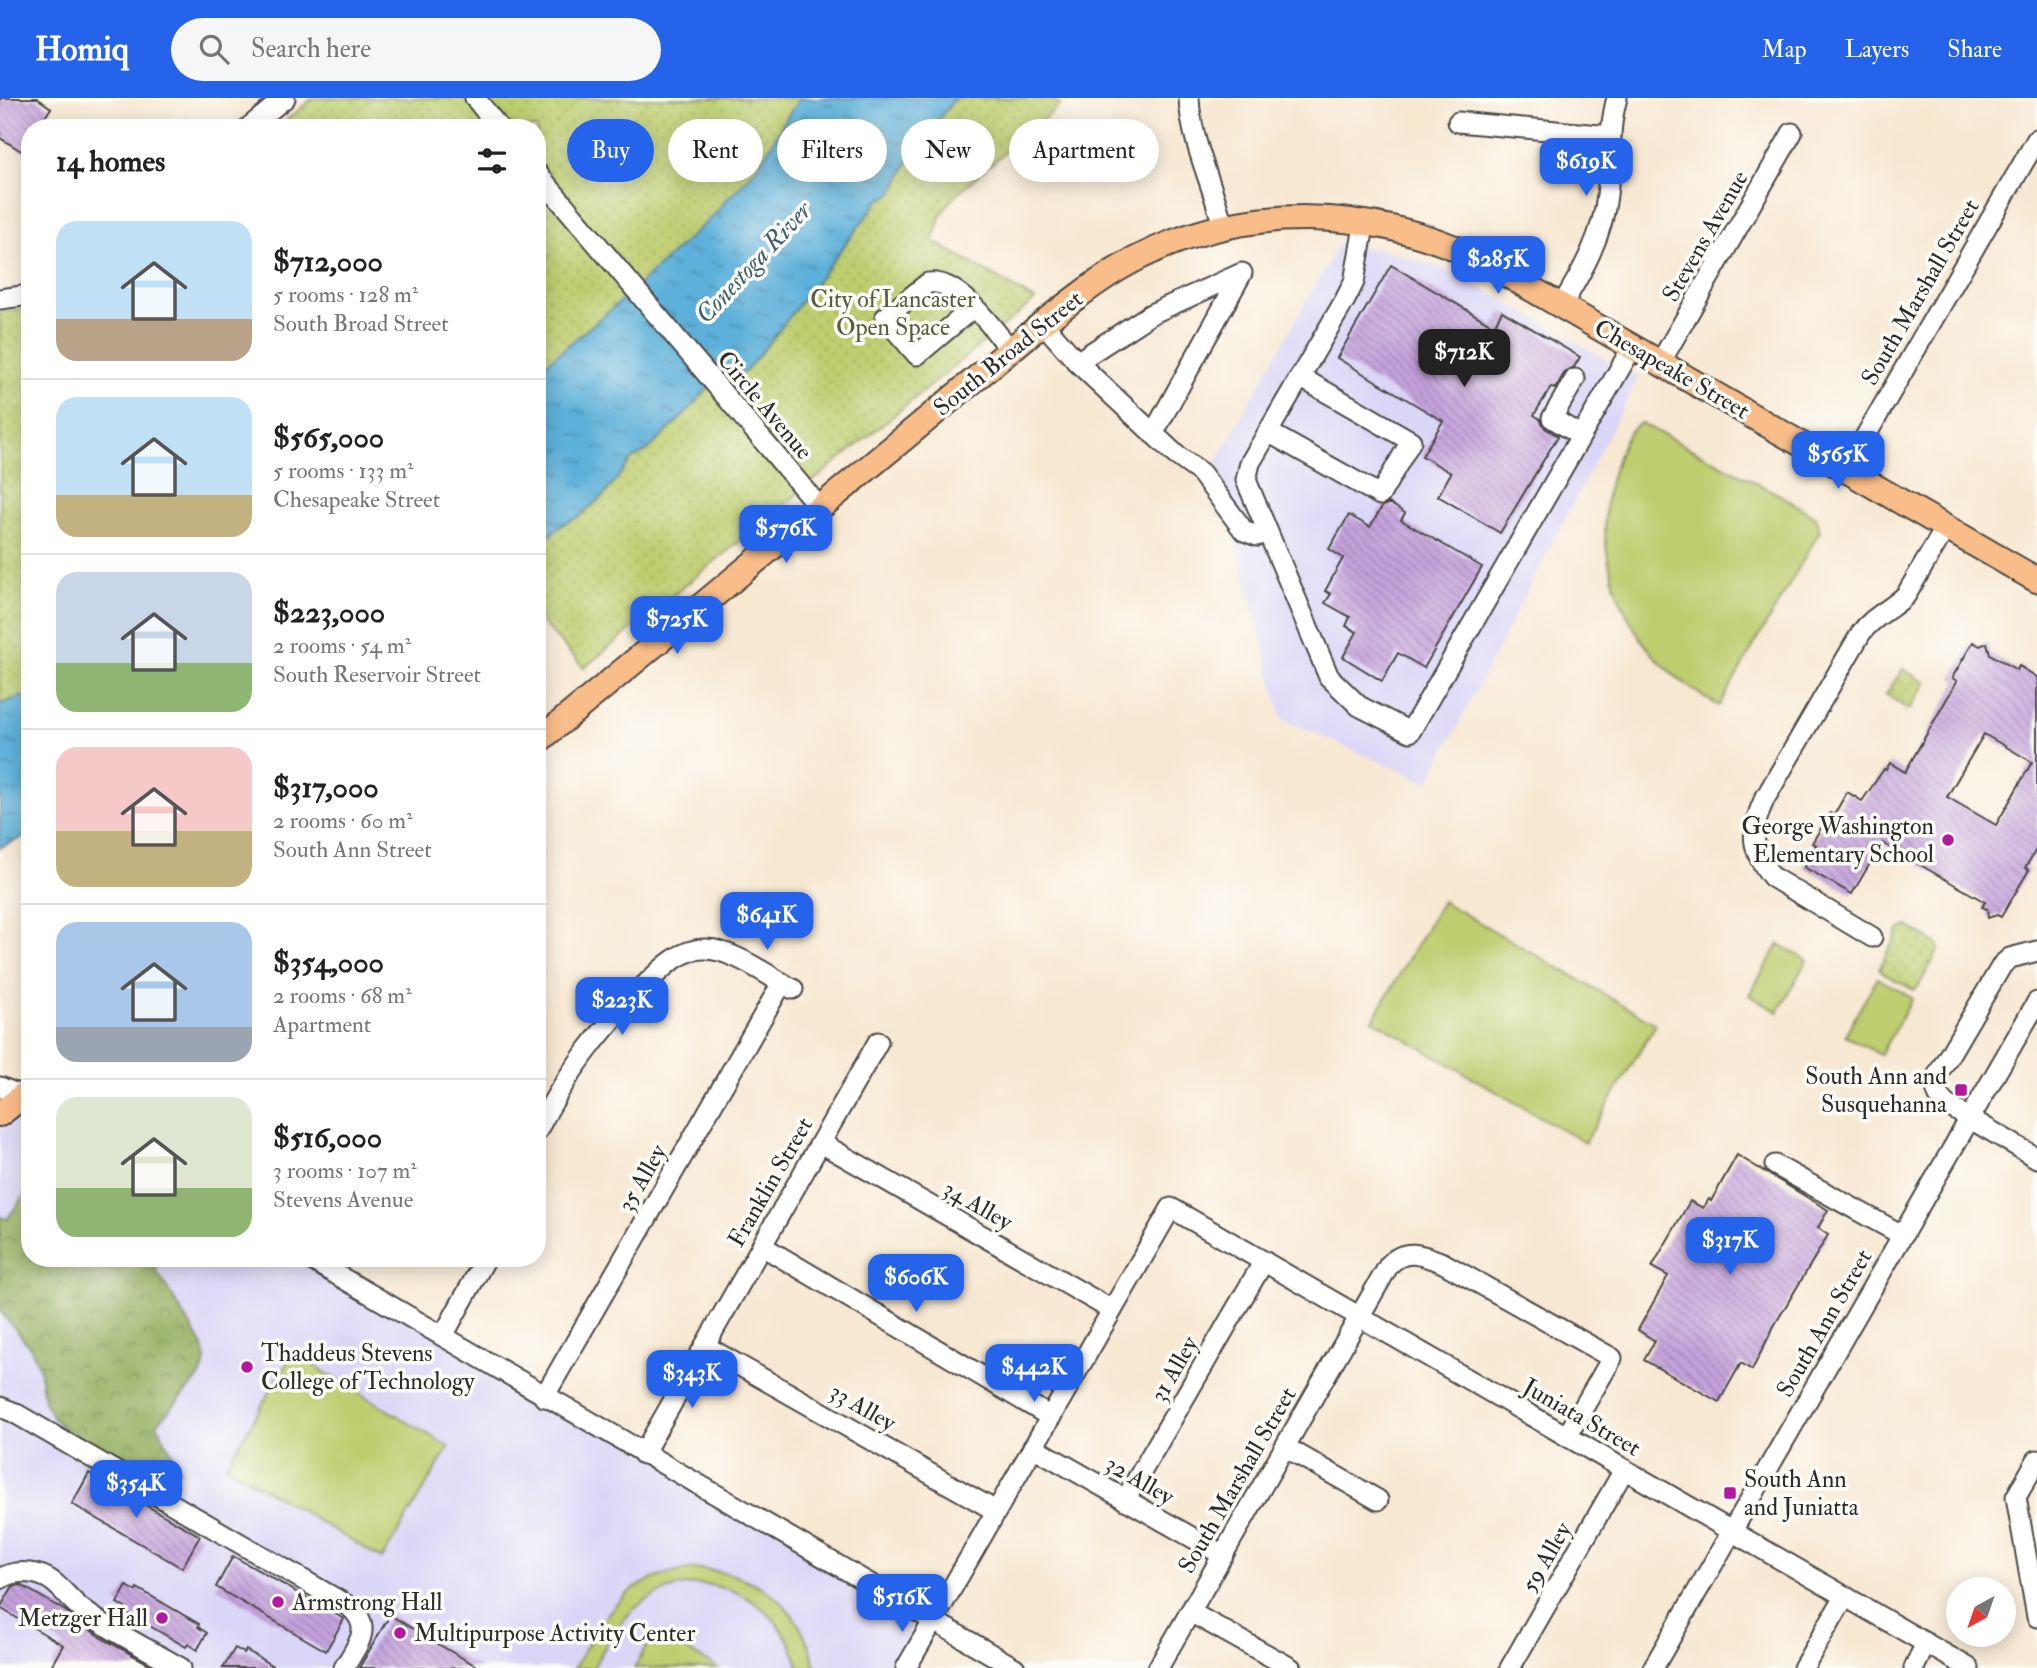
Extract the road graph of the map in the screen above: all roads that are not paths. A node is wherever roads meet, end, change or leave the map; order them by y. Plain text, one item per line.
1 (285, 98) edge
2 (475, 98) edge
3 (1189, 98) edge
4 (1617, 98) edge
5 (259, 119) edge
6 (492, 119) edge
7 (1458, 122) dead end
8 (1792, 133) dead end
9 (1611, 136) junction
10 (2037, 139) edge
11 (546, 184) edge
12 (1365, 221) junction
13 (1223, 227) junction
14 (21, 296) edge
15 (0, 299) edge
16 (1562, 305) junction
17 (974, 307) dead end
18 (1043, 323) junction
19 (1633, 346) junction
20 (1011, 350) junction
21 (1077, 362) junction
22 (1660, 363) junction
23 (1300, 377) junction
24 (1575, 379) dead end
25 (1268, 432) junction
26 (1153, 434) junction
27 (1580, 435) junction
28 (1846, 470) junction
29 (820, 508) junction
30 (1946, 527) junction
31 (1267, 533) junction
32 (2036, 576) edge
33 (546, 735) edge
34 (1872, 937) dead end
35 (2037, 951) edge
36 (2037, 1002) edge
37 (878, 1042) dead end
38 (0, 1087) edge
39 (21, 1093) edge
40 (21, 1100) edge
41 (0, 1114) edge
42 (546, 1114) edge
43 (1969, 1119) junction
44 (821, 1143) junction
45 (2037, 1158) edge
46 (1775, 1165) dead end
47 (1902, 1235) junction
48 (762, 1246) junction
49 (1264, 1261) junction
50 (323, 1267) edge
51 (481, 1267) edge
52 (1112, 1310) junction
53 (1360, 1317) junction
54 (443, 1336) junction
55 (705, 1346) junction
56 (544, 1397) junction
57 (0, 1407) edge
58 (1051, 1417) junction
59 (1567, 1436) junction
60 (1033, 1447) junction
61 (1285, 1447) junction
62 (643, 1454) junction
63 (2037, 1460) edge
64 (1624, 1469) junction
65 (1125, 1500) junction
66 (1378, 1500) dead end
67 (996, 1511) junction
68 (1732, 1532) junction
69 (1223, 1555) junction
70 (0, 1579) edge
71 (1845, 1596) junction
72 (1190, 1612) junction
73 (2037, 1617) edge
74 (933, 1621) junction
75 (1926, 1643) junction
76 (181, 1668) edge
77 (344, 1668) edge
78 (906, 1668) edge
79 (1015, 1668) edge
80 (1157, 1668) edge
81 (1291, 1668) edge
82 (1510, 1668) edge
83 (1653, 1668) edge
84 (1803, 1668) edge
85 (1914, 1668) edge
86 (1969, 1668) edge

1 - 5 street
2 - 6 street
3 - 13 street
4 - 9 street
7 - 9 street
8 - 22 street, Stevens Avenue
9 - 16 street
10 - 28 street, South Marshall Street
11 - 29 street, Circle Avenue
12 - 13 main road, South Broad Street
12 - 16 main road, South Broad Street
12 - 23 street
13 - 18 main road, South Broad Street
14 - 15 street
16 - 19 main road, Chesapeake Street
17 - 20 street
18 - 20 main road, South Broad Street
18 - 21 street
19 - 22 main road, Chesapeake Street
19 - 27 street
20 - 29 main road, South Broad Street
21 - 26 street
21 - 26 street
22 - 28 main road, Chesapeake Street
23 - 25 street
23 - 25 street
24 - 27 street
25 - 31 street
26 - 31 street
27 - 31 street
28 - 30 main road, Chesapeake Street
29 - 33 main road, South Broad Street
30 - 32 main road, Chesapeake Street
30 - 34 street
35 - 43 street
36 - 43 street, South Ann Street
37 - 44 street, Franklin Street
38 - 39 street
40 - 41 main road
42 - 56 street, 35 Alley
43 - 45 street
43 - 47 street, South Ann Street
44 - 48 street, Franklin Street
44 - 52 street, 34 Alley
46 - 47 street
47 - 68 street, South Ann Street
48 - 55 street, Franklin Street
48 - 58 street
49 - 52 street, Juniata Street
49 - 53 street, Juniata Street
49 - 65 street, 31 Alley
50 - 54 street
51 - 54 street
52 - 58 street
53 - 59 street, Juniata Street
53 - 59 street, South Marshall Street
53 - 61 street, South Marshall Street
54 - 56 street
55 - 62 street, Franklin Street
55 - 67 street, 33 Alley
56 - 62 street
57 - 77 street
58 - 60 street
59 - 64 street, Juniata Street
60 - 65 street, 32 Alley
60 - 67 street
61 - 66 street
61 - 69 street, South Marshall Street
62 - 74 street
63 - 73 street
64 - 68 street, Juniata Street
64 - 82 street, 59 Alley
65 - 69 street, 32 Alley
67 - 74 street
68 - 71 street, Juniata Street
68 - 83 street, South Ann Street
69 - 72 street, South Marshall Street
70 - 76 street
71 - 75 street, Juniata Street
71 - 84 street
72 - 80 street, South Marshall Street
72 - 81 street
74 - 78 street
74 - 79 street
75 - 85 street
75 - 86 street, Juniata Street

